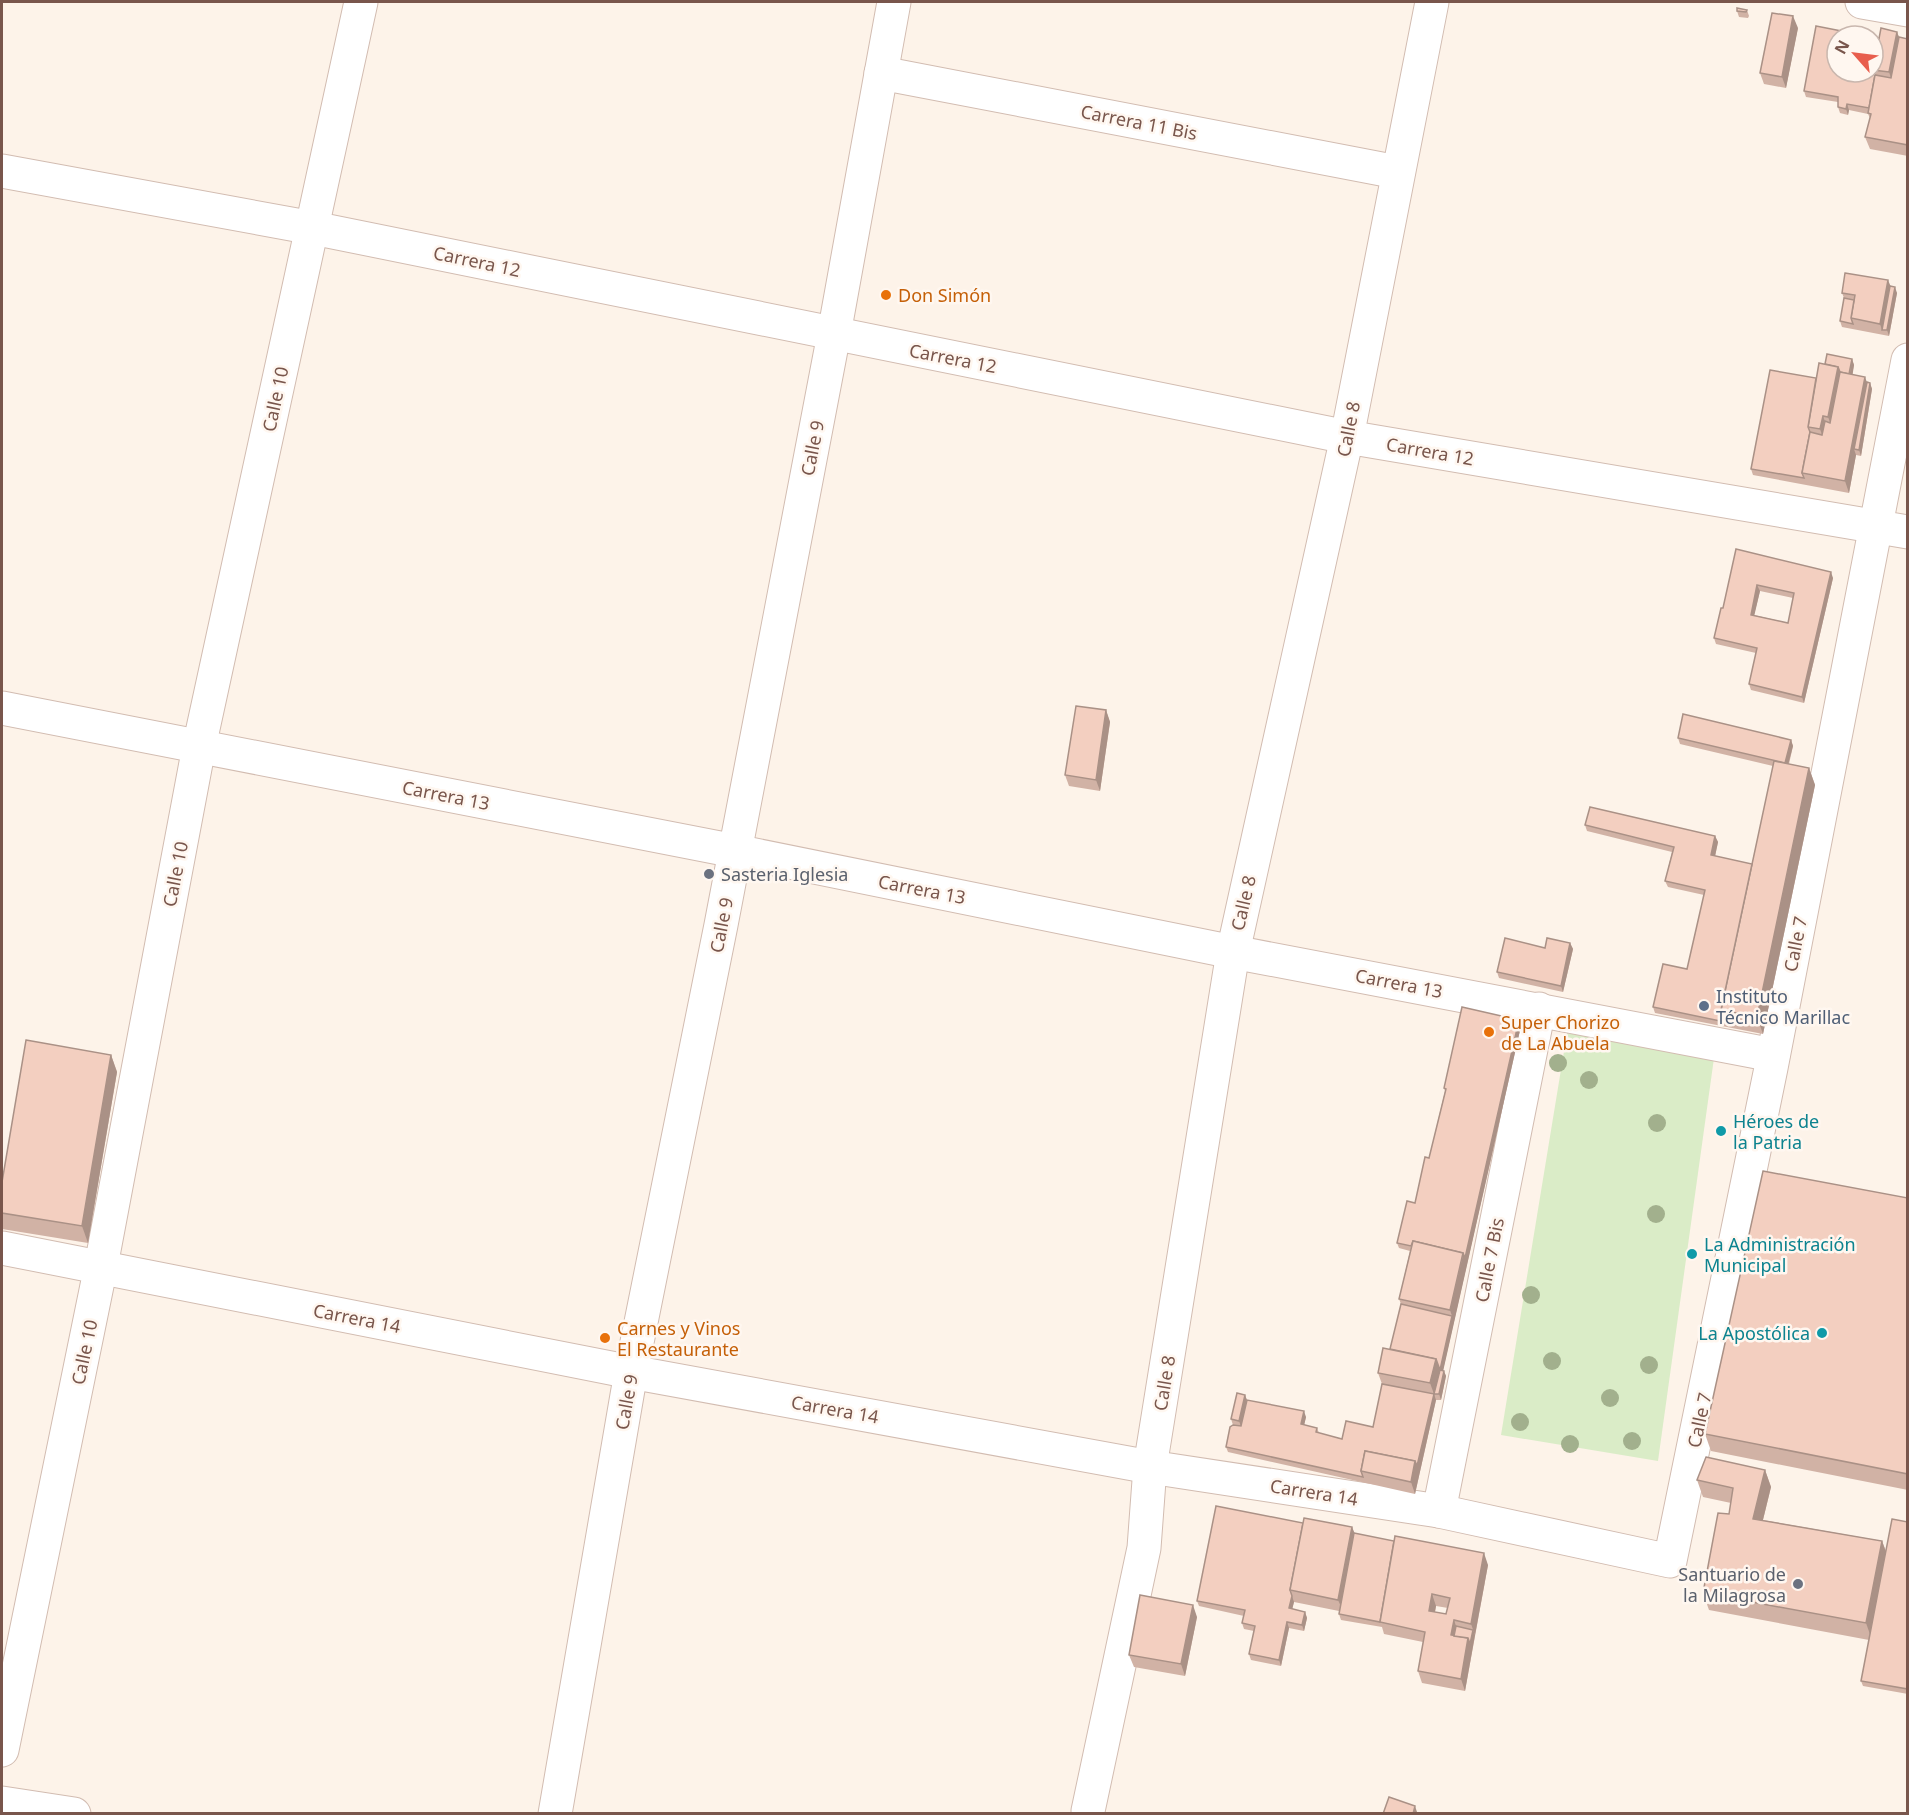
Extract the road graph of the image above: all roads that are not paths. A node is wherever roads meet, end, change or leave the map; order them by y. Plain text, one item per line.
1 (361, 2) edge
2 (894, 2) edge
3 (1432, 2) edge
4 (1862, 2) edge
5 (1908, 10) edge
6 (880, 73) junction
7 (2, 171) edge
8 (1397, 172) junction
9 (313, 228) junction
10 (834, 334) junction
11 (1908, 360) edge
12 (1347, 437) junction
13 (1892, 529) edge
14 (2, 708) edge
15 (199, 747) junction
16 (735, 851) junction
17 (1233, 952) junction
18 (1539, 1009) junction
19 (1773, 1055) junction
20 (2, 1248) edge
21 (101, 1266) junction
22 (631, 1372) junction
23 (1150, 1467) junction
24 (1439, 1511) junction
25 (1670, 1561) joint
26 (2, 1750) edge
27 (2, 1803) edge
28 (1088, 1811) dead end
29 (74, 1814) edge
30 (555, 1814) edge

1 - 9 street, Calle 10
2 - 6 street, Calle 9
3 - 8 street, Calle 8
4 - 5 street
6 - 8 street, Carrera 11 Bis
6 - 10 street, Calle 9
7 - 9 street, Carrera 12
8 - 12 street, Calle 8
9 - 10 street, Carrera 12
9 - 15 street, Calle 10
10 - 12 street, Carrera 12
10 - 16 street, Calle 9
11 - 13 street, Calle 7
12 - 13 street, Carrera 12
12 - 17 street, Calle 8
13 - 19 street, Calle 7
14 - 15 street, Carrera 13
15 - 16 street, Carrera 13
15 - 21 street, Calle 10
16 - 17 street, Carrera 13
16 - 22 street, Calle 9
17 - 18 street, Carrera 13
17 - 23 street, Calle 8
18 - 19 street, Carrera 13
18 - 24 street, Calle 7 Bis
19 - 25 street, Calle 7
20 - 21 street, Carrera 14
21 - 22 street, Carrera 14
21 - 26 street, Calle 10
22 - 23 street, Carrera 14
22 - 30 street, Calle 9
23 - 24 street, Carrera 14
23 - 28 street, Calle 8
24 - 25 street, Carrera 14
27 - 29 street

